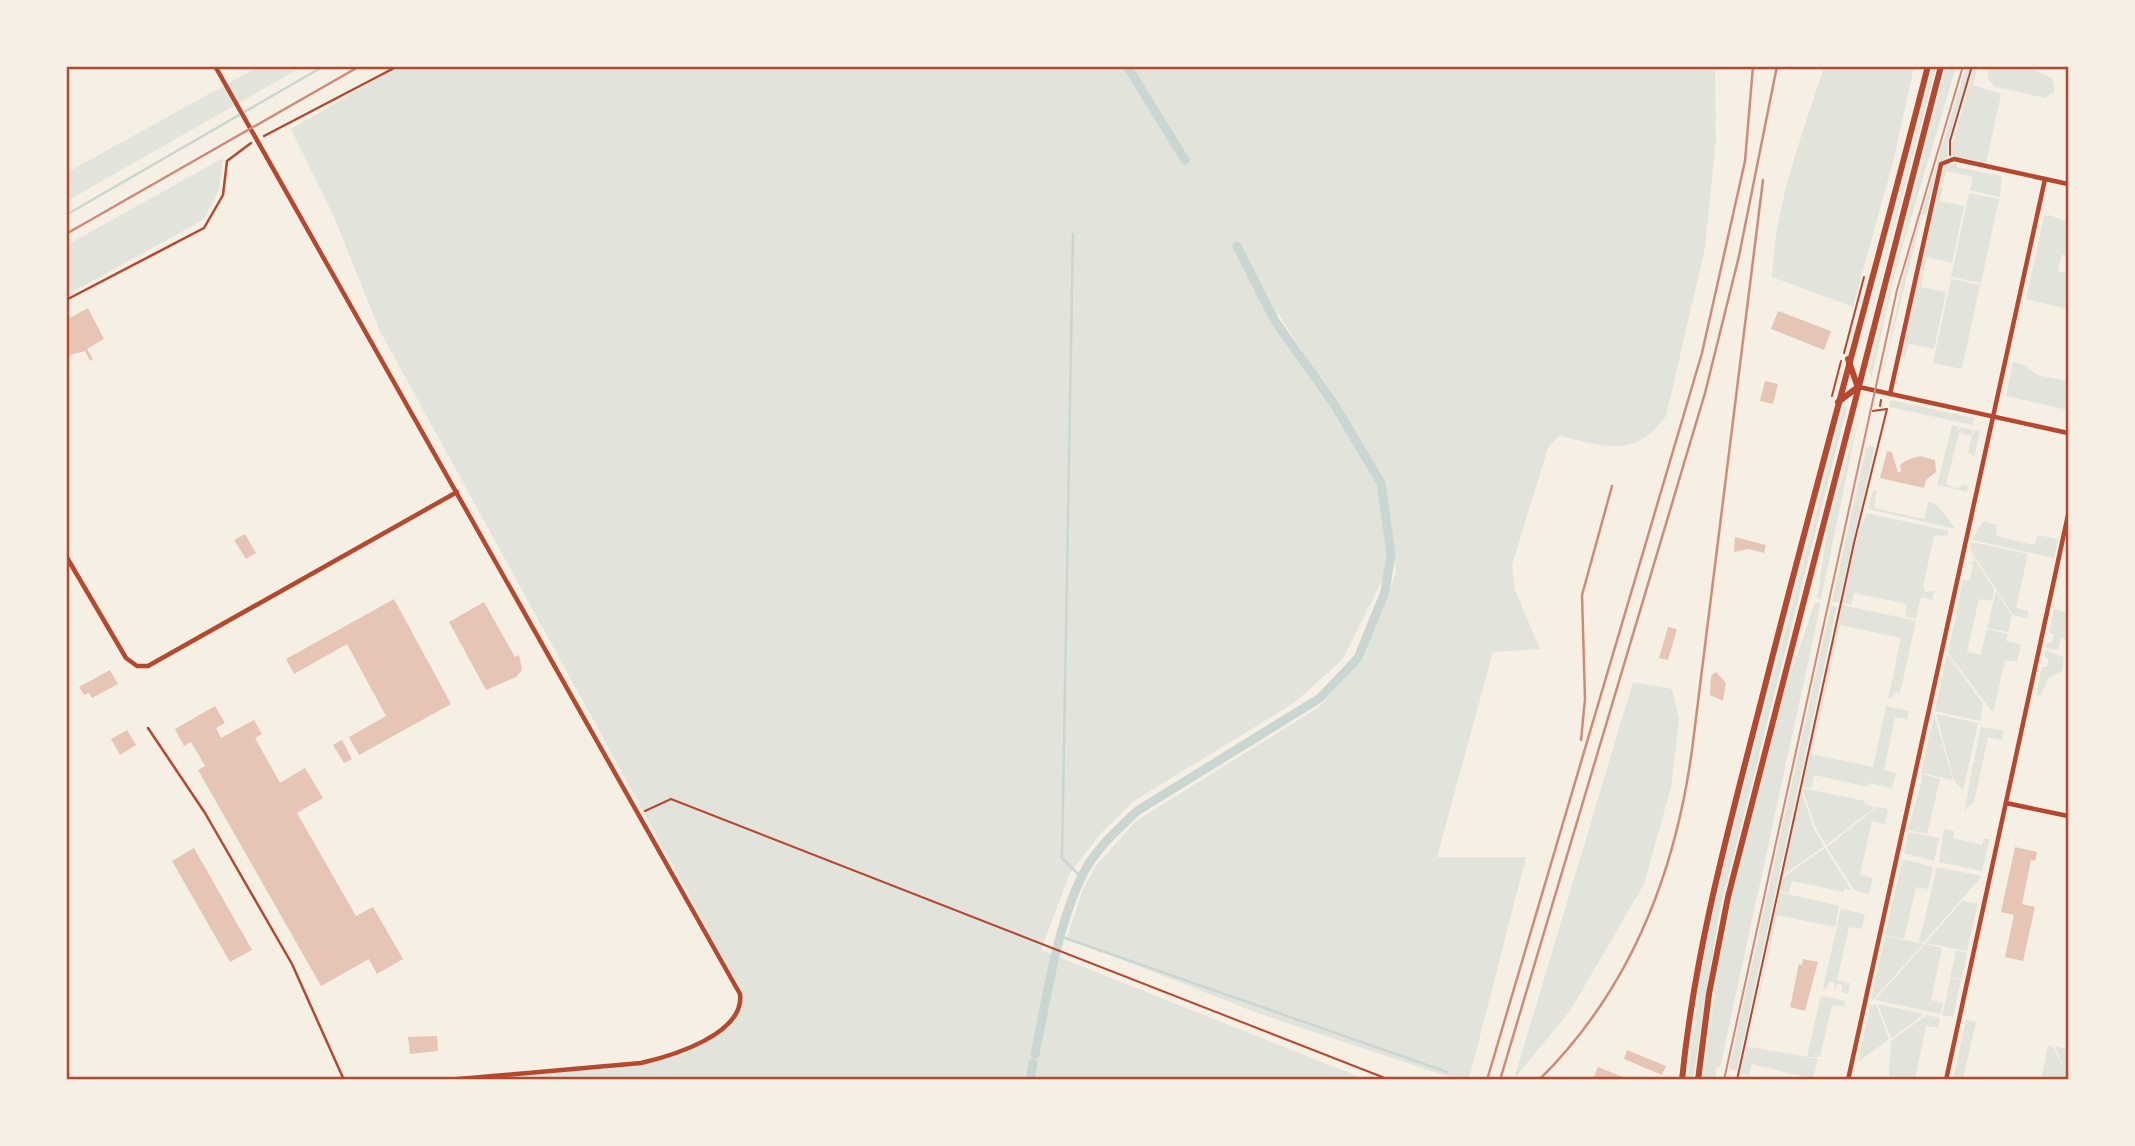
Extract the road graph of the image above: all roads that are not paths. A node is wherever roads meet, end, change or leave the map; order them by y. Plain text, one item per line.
1 (215, 66) edge
2 (398, 66) edge
3 (1928, 66) edge
4 (1941, 66) edge
5 (264, 136) dead end
6 (251, 144) dead end
7 (2045, 179) junction
8 (2068, 184) edge
9 (66, 300) edge
10 (1848, 359) junction
11 (1858, 387) junction
12 (1890, 394) junction
13 (1838, 402) junction
14 (1993, 416) junction
15 (2068, 433) edge
16 (457, 492) junction
17 (2068, 517) edge
18 (66, 556) edge
19 (148, 728) dead end
20 (2006, 803) junction
21 (2068, 816) edge
22 (344, 1080) edge
23 (447, 1080) edge
24 (1682, 1080) edge
25 (1698, 1080) edge
26 (1848, 1080) edge
27 (1946, 1080) edge

1 - 16 street
2 - 5 lane
3 - 10 main road
4 - 11 main road
6 - 9 lane
7 - 8 street
7 - 12 street
7 - 14 street
10 - 11 main road
10 - 13 main road
11 - 12 street
11 - 13 main road
11 - 25 main road
12 - 14 street
13 - 24 main road
14 - 15 street
14 - 26 street
16 - 18 street
16 - 23 street
17 - 20 street
19 - 22 lane
20 - 21 street
20 - 27 street

